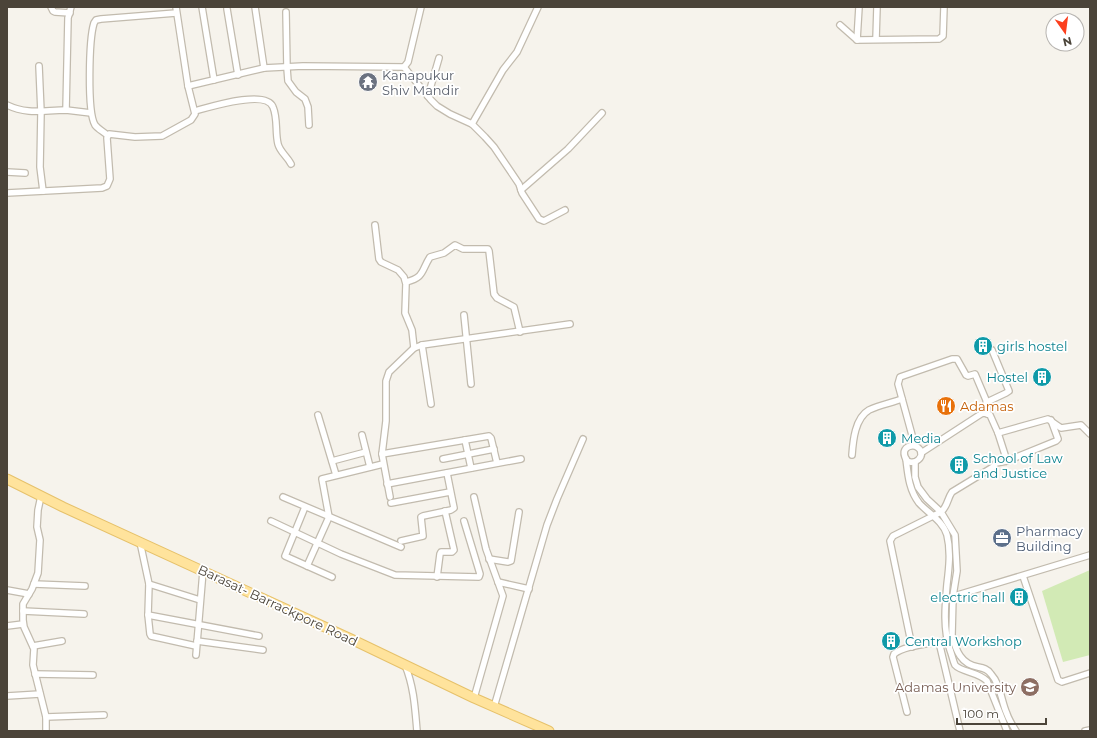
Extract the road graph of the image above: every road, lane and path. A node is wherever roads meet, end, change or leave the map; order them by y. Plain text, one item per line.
1 (51, 7) edge
2 (202, 7) edge
3 (255, 7) edge
4 (421, 7) edge
5 (538, 7) edge
6 (858, 7) edge
7 (877, 7) edge
8 (944, 7) edge
9 (227, 9) dead end
10 (70, 10) edge
11 (176, 10) edge
12 (286, 12) dead end
13 (840, 25) dead end
14 (857, 40) junction
15 (876, 40) junction
16 (439, 58) dead end
17 (39, 66) dead end
18 (404, 67) junction
19 (264, 68) junction
20 (286, 68) junction
21 (238, 75) junction
22 (214, 80) junction
23 (188, 86) junction
24 (428, 96) junction
25 (7, 105) edge
26 (66, 110) junction
27 (195, 110) junction
28 (41, 112) junction
29 (91, 113) junction
30 (602, 113) dead end
31 (472, 124) junction
32 (309, 125) dead end
33 (108, 135) junction
34 (291, 164) dead end
35 (7, 172) edge
36 (25, 173) dead end
37 (521, 190) junction
38 (43, 191) junction
39 (7, 193) edge
40 (565, 210) dead end
41 (375, 225) dead end
42 (406, 282) junction
43 (464, 315) dead end
44 (570, 324) dead end
45 (520, 332) junction
46 (466, 339) junction
47 (422, 345) junction
48 (414, 348) junction
49 (992, 350) dead end
50 (471, 384) dead end
51 (902, 399) junction
52 (987, 402) junction
53 (432, 404) dead end
54 (988, 414) junction
55 (318, 415) dead end
56 (1050, 420) junction
57 (998, 433) junction
58 (1090, 434) edge
59 (362, 436) dead end
60 (465, 440) junction
61 (583, 440) dead end
62 (915, 446) junction
63 (494, 449) junction
64 (366, 452) junction
65 (921, 453) junction
66 (382, 454) junction
67 (468, 454) junction
68 (852, 455) dead end
69 (443, 459) dead end
70 (522, 459) dead end
71 (906, 459) junction
72 (332, 461) junction
73 (1007, 461) junction
74 (915, 462) junction
75 (497, 463) junction
76 (383, 464) junction
77 (370, 468) junction
78 (471, 468) junction
79 (447, 473) junction
80 (336, 475) junction
81 (7, 479) edge
82 (387, 484) junction
83 (450, 492) junction
84 (41, 496) junction
85 (283, 497) dead end
86 (474, 497) dead end
87 (305, 507) junction
88 (445, 511) junction
89 (519, 512) dead end
90 (940, 512) junction
91 (933, 515) junction
92 (329, 517) junction
93 (271, 521) dead end
94 (464, 521) dead end
95 (294, 532) junction
96 (140, 542) junction
97 (317, 543) junction
98 (1090, 555) edge
99 (489, 559) junction
100 (307, 566) junction
101 (203, 571) junction
102 (437, 576) junction
103 (1023, 576) junction
104 (332, 577) dead end
105 (498, 582) junction
106 (34, 584) junction
107 (148, 584) junction
108 (85, 586) dead end
109 (529, 589) junction
110 (7, 590) edge
111 (29, 594) junction
112 (953, 596) junction
113 (946, 599) junction
114 (200, 600) junction
115 (23, 611) junction
116 (84, 614) dead end
117 (148, 615) junction
118 (23, 624) junction
119 (198, 625) junction
120 (7, 626) edge
121 (259, 636) dead end
122 (947, 640) junction
123 (62, 641) dead end
124 (939, 642) junction
125 (197, 644) junction
126 (33, 646) junction
127 (912, 647) junction
128 (263, 650) dead end
129 (196, 654) dead end
130 (405, 664) junction
131 (1090, 673) edge
132 (36, 674) junction
133 (93, 675) dead end
134 (998, 687) junction
135 (991, 689) junction
136 (40, 694) junction
137 (7, 696) edge
138 (474, 698) junction
139 (494, 707) junction
140 (907, 712) dead end
141 (104, 715) dead end
142 (46, 717) junction
143 (544, 730) edge
144 (1090, 730) edge
145 (46, 731) edge
146 (417, 731) edge
147 (960, 731) edge
148 (1007, 731) edge
149 (1016, 731) edge
150 (1085, 731) edge

1 - 10 street
2 - 22 street
3 - 19 street
4 - 18 street
5 - 31 street
6 - 14 street
7 - 15 street
8 - 15 street
9 - 21 street
10 - 26 street
11 - 23 street
11 - 29 street
12 - 20 street
13 - 14 street
14 - 15 street
16 - 24 street
17 - 28 street
18 - 20 street
18 - 24 street
19 - 20 street
19 - 21 street
20 - 32 street
21 - 22 street
22 - 23 street
23 - 27 street
24 - 31 street
25 - 28 street
26 - 28 street
26 - 29 street
27 - 33 street
27 - 34 street
28 - 38 street
29 - 33 street
30 - 37 street
31 - 37 street
33 - 38 street
35 - 36 street
37 - 40 street
38 - 39 street
41 - 42 street
42 - 45 street
42 - 48 street
43 - 46 street
44 - 45 street
45 - 46 street
46 - 47 street
46 - 50 street
47 - 48 street
47 - 53 street
48 - 66 street
49 - 52 street
51 - 52 street
51 - 62 street
51 - 68 street
52 - 54 street
54 - 57 street
54 - 65 street
55 - 72 street
56 - 57 street
56 - 58 street
56 - 73 street
57 - 73 street
59 - 64 street
60 - 63 street
60 - 66 street
60 - 67 street
61 - 109 street
62 - 65 street
62 - 71 street
63 - 67 street
63 - 75 street
64 - 72 street
64 - 77 street
65 - 74 street
66 - 76 street
67 - 69 street
67 - 78 street
70 - 75 street
71 - 74 street
71 - 91 street
72 - 80 street
73 - 90 street
74 - 90 street
75 - 78 street
76 - 77 street
76 - 82 street
77 - 80 street
78 - 79 street
79 - 82 street
79 - 83 street
80 - 92 street
81 - 84 main road, Barasat- Barrackpore Road
82 - 83 street
83 - 88 street
84 - 96 main road, Barasat- Barrackpore Road
84 - 106 street
85 - 87 street
86 - 99 street
87 - 92 street
87 - 95 street
88 - 92 street
88 - 102 street
89 - 99 street
90 - 91 street
90 - 112 street
91 - 113 street
91 - 127 street
92 - 97 street
93 - 95 street
94 - 102 street
95 - 97 street
95 - 100 street
96 - 101 main road, Barasat- Barrackpore Road
96 - 107 street
97 - 100 street
97 - 102 street
98 - 103 street
99 - 105 street
100 - 104 street
101 - 114 street
101 - 130 main road, Barasat- Barrackpore Road
103 - 112 street
103 - 131 street
105 - 109 street
105 - 138 street
106 - 108 street
106 - 111 street
107 - 114 street
107 - 117 street
109 - 139 street
110 - 111 street
111 - 115 street
112 - 113 street
112 - 134 street
113 - 122 street
114 - 119 street
115 - 116 street
115 - 118 street
117 - 119 street
117 - 125 street
118 - 120 street
118 - 126 street
119 - 121 street
119 - 125 street
122 - 124 street
122 - 135 street
123 - 126 street
124 - 127 street
124 - 147 street
125 - 128 street
125 - 129 street
126 - 132 street
127 - 140 street
130 - 138 main road, Barasat- Barrackpore Road
130 - 146 street
132 - 133 street
132 - 136 street
134 - 135 street
134 - 149 street
135 - 148 street
136 - 137 street
136 - 142 street
138 - 139 main road, Barasat- Barrackpore Road
139 - 143 main road, Barasat- Barrackpore Road
141 - 142 street
142 - 145 street
144 - 150 street

